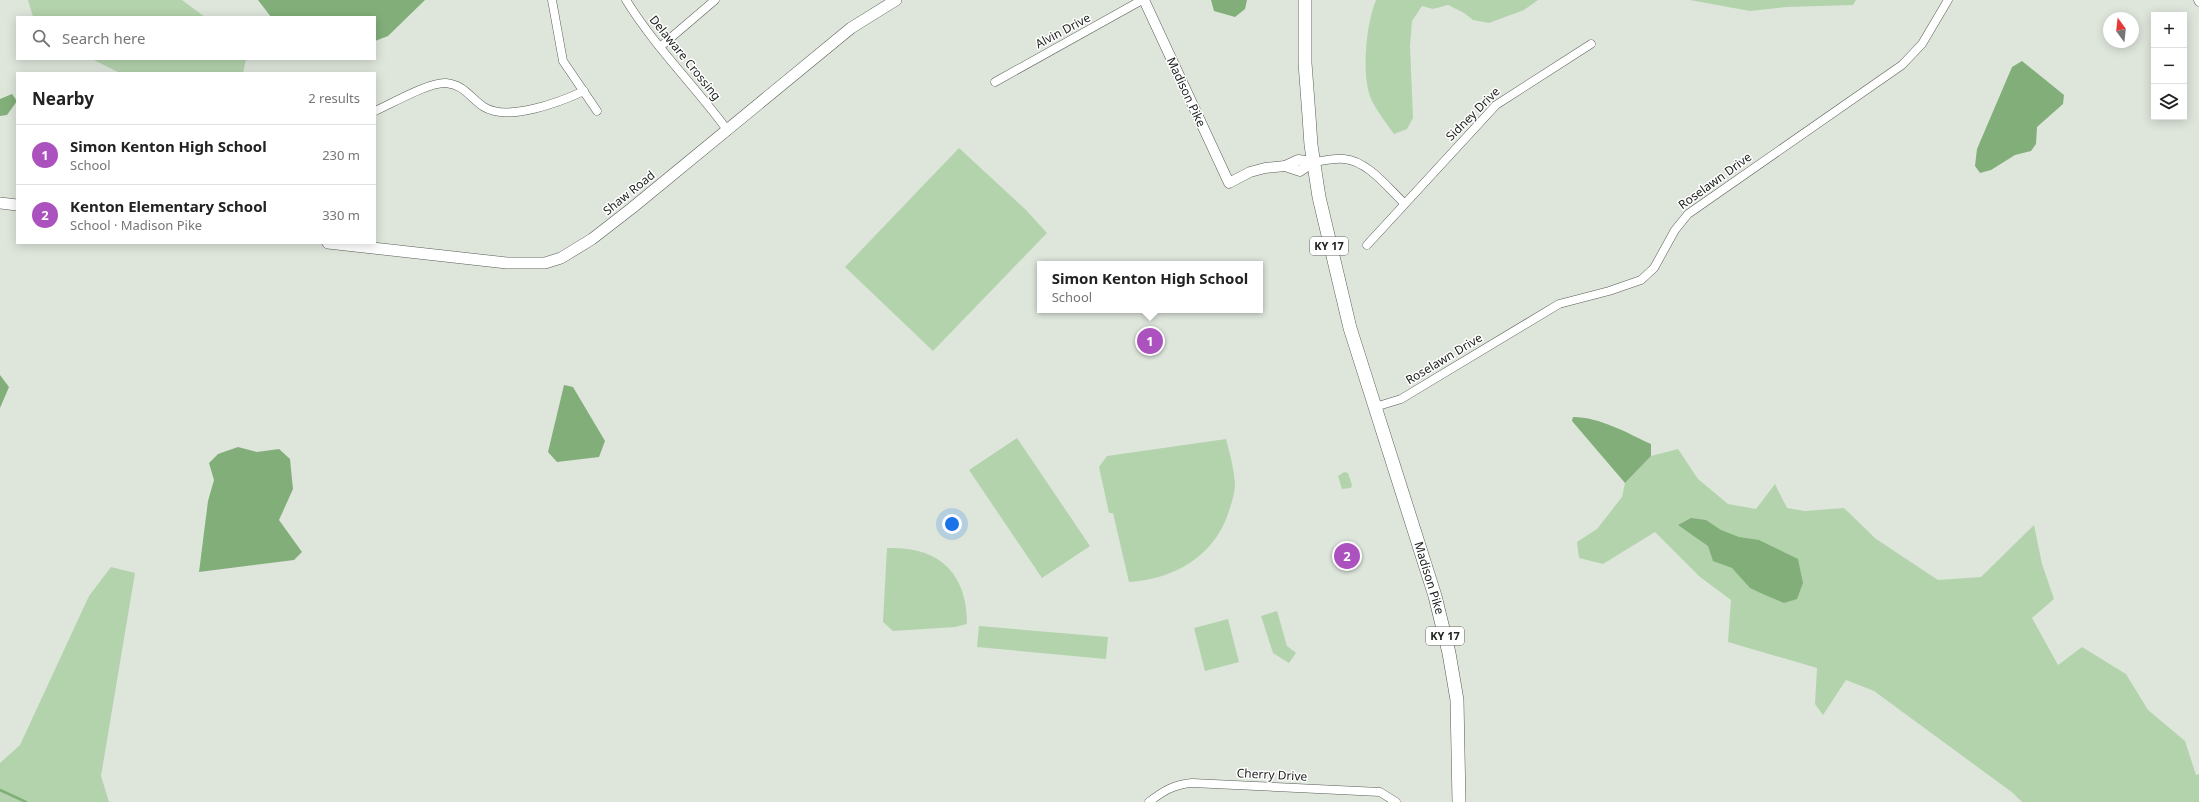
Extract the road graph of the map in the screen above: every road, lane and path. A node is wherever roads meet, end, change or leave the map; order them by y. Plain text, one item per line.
1 (552, 0) edge
2 (626, 0) edge
3 (715, 0) edge
4 (896, 0) edge
5 (1143, 0) edge
6 (1305, 0) edge
7 (1948, 0) edge
8 (1591, 44) dead end
9 (660, 47) junction
10 (995, 82) dead end
11 (584, 91) junction
12 (376, 111) edge
13 (597, 111) dead end
14 (728, 131) junction
15 (1313, 162) junction
16 (0, 203) edge
17 (1404, 203) junction
18 (16, 205) edge
19 (337, 244) edge
20 (1367, 245) dead end
21 (1375, 407) junction
22 (1149, 802) edge
23 (1396, 802) edge
24 (1459, 802) edge

1 - 11 street
2 - 9 street, Delaware Crossing
3 - 9 street
4 - 14 main road, Shaw Road
5 - 10 street, Alvin Drive
5 - 15 street, Madison Pike
6 - 15 main road, KY 17
7 - 21 street, Roselawn Drive
8 - 17 street, Sidney Drive
9 - 14 street, Delaware Crossing
11 - 12 street
11 - 13 street
14 - 19 main road, Shaw Road
15 - 17 street
15 - 21 main road, KY 17
16 - 18 main road
17 - 20 street, Sidney Drive
21 - 24 main road, Madison Pike / KY 17
22 - 23 street, Cherry Drive

